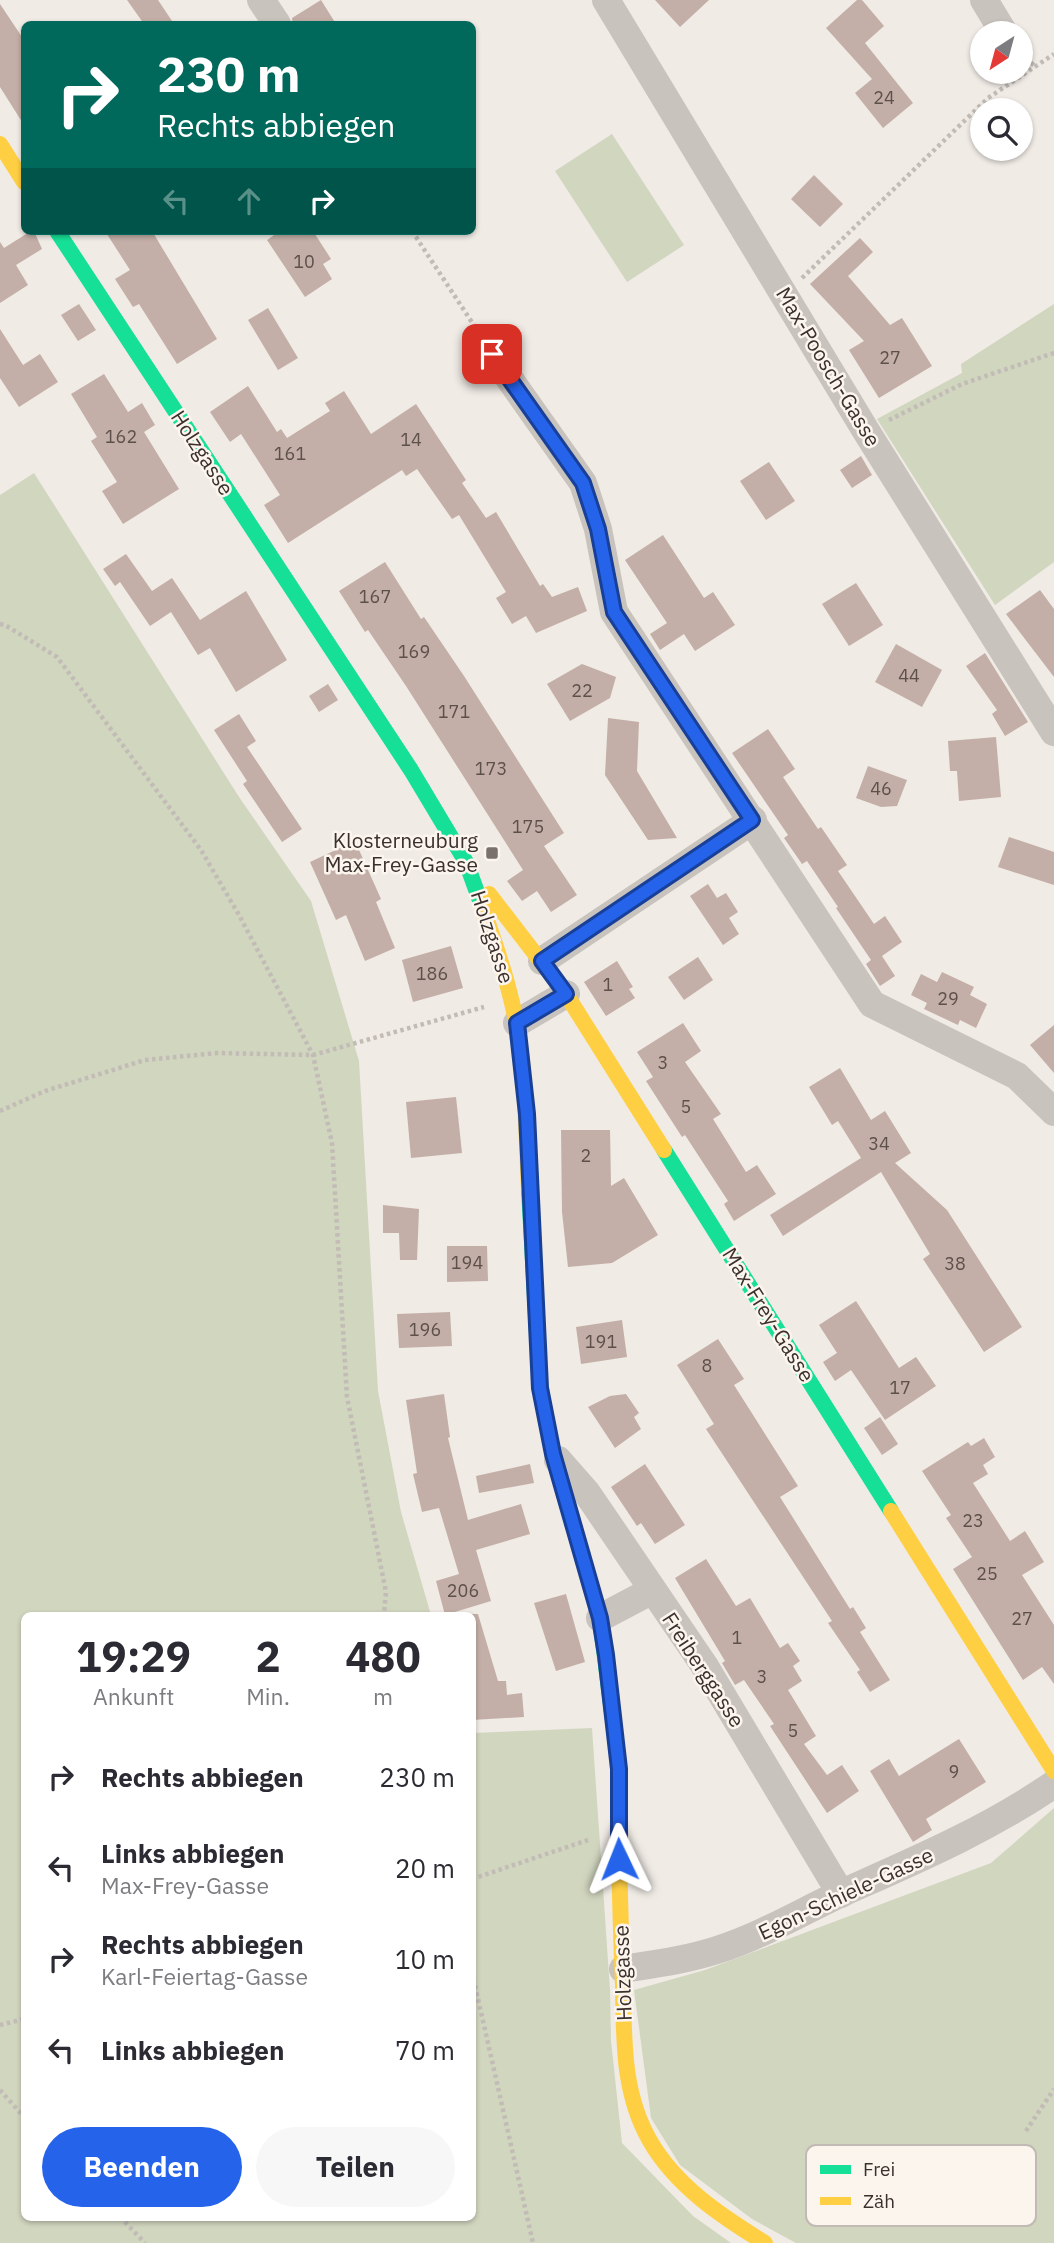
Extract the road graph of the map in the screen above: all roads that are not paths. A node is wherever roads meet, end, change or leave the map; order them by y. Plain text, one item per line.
1 (261, 0) edge
2 (606, 0) edge
3 (984, 0) edge
4 (275, 21) edge
5 (997, 21) edge
6 (0, 145) edge
7 (21, 177) edge
8 (60, 235) edge
9 (492, 354) road end
10 (1054, 732) edge
11 (752, 820) junction
12 (468, 868) junction
13 (542, 961) junction
14 (566, 994) junction
15 (514, 1011) junction
16 (1054, 1112) edge
17 (553, 1454) junction
18 (651, 1591) junction
19 (600, 1618) junction
20 (1054, 1771) edge
21 (1054, 1784) edge
22 (841, 1894) junction
23 (623, 1969) junction
24 (765, 2243) edge

1 - 4 street
2 - 10 street, Max-Poosch-Gasse
3 - 5 street
6 - 7 street
8 - 12 street, Holzgasse
9 - 11 street
11 - 13 street
11 - 16 street
12 - 13 street, Max-Frey-Gasse
12 - 15 street, Holzgasse
13 - 14 street, Max-Frey-Gasse
14 - 15 street
14 - 20 street, Max-Frey-Gasse
15 - 17 street, Holzgasse
17 - 18 street, Freiberggasse
17 - 19 street, Holzgasse
18 - 19 street
18 - 22 street, Freiberggasse
19 - 23 street, Holzgasse
21 - 22 street, Egon-Schiele-Gasse
22 - 23 street, Egon-Schiele-Gasse
23 - 24 street, Holzgasse

